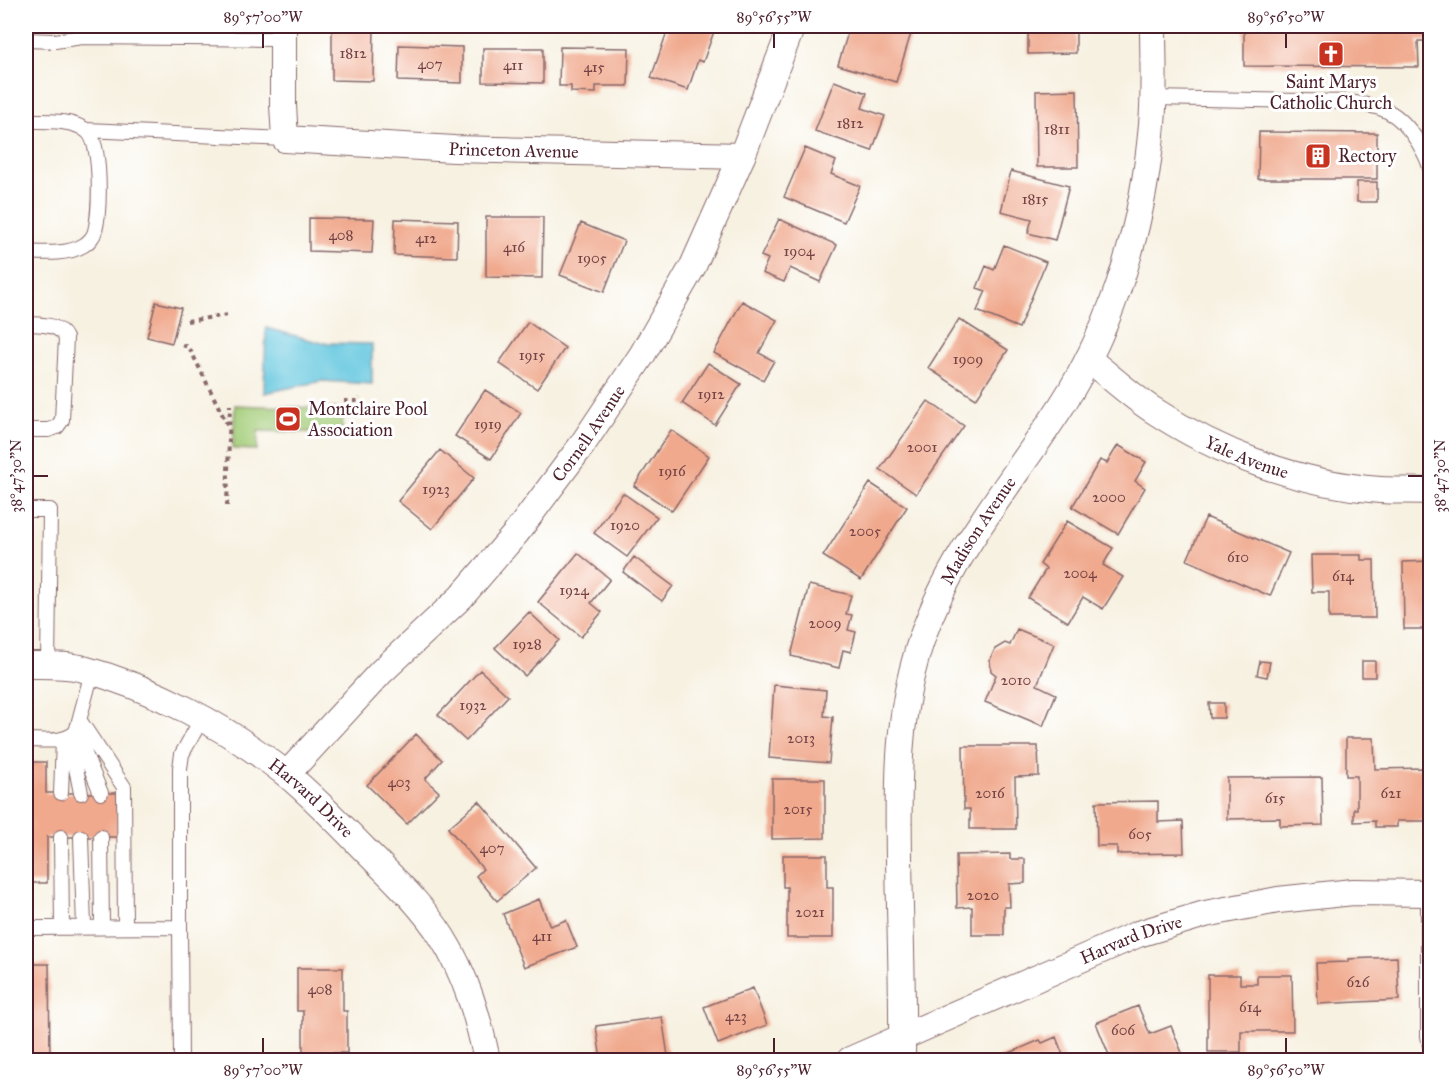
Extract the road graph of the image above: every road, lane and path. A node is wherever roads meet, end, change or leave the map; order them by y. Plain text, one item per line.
1 (792, 26) edge
2 (1153, 26) edge
3 (283, 32) edge
4 (26, 40) edge
5 (1152, 98) junction
6 (26, 121) edge
7 (87, 130) junction
8 (285, 139) junction
9 (742, 156) junction
10 (1431, 168) edge
11 (26, 252) edge
12 (228, 315) dead end
13 (188, 321) dead end
14 (26, 324) edge
15 (182, 345) dead end
16 (1088, 359) junction
17 (360, 398) dead end
18 (344, 401) dead end
19 (230, 405) dead end
20 (230, 428) junction
21 (26, 430) edge
22 (1431, 490) edge
23 (227, 506) dead end
24 (26, 510) edge
25 (37, 665) edge
26 (92, 672) junction
27 (202, 718) junction
28 (72, 733) junction
29 (26, 740) edge
30 (287, 774) junction
31 (62, 793) dead end
32 (81, 793) dead end
33 (101, 793) dead end
34 (61, 837) dead end
35 (81, 837) dead end
36 (100, 837) dead end
37 (1430, 893) edge
38 (62, 927) junction
39 (84, 927) junction
40 (102, 927) junction
41 (125, 927) junction
42 (180, 927) junction
43 (26, 928) edge
44 (1431, 1046) edge
45 (902, 1049) edge
46 (181, 1060) edge
47 (487, 1060) edge
48 (850, 1060) edge

1 - 9 street, Cornell Avenue
2 - 5 street, Madison Avenue
3 - 4 lane
3 - 8 street
5 - 10 lane
5 - 16 street, Madison Avenue
6 - 7 lane
7 - 8 lane
7 - 11 lane
8 - 9 street, Princeton Avenue
9 - 30 street, Cornell Avenue
12 - 13 path
14 - 21 lane
15 - 20 path
16 - 22 street, Yale Avenue
16 - 45 street, Madison Avenue
17 - 18 path
19 - 20 path
20 - 23 path
24 - 25 lane
25 - 26 street, Harvard Drive
26 - 27 street, Harvard Drive
26 - 28 lane
27 - 30 street, Harvard Drive
27 - 42 lane
28 - 29 lane
28 - 31 lane
28 - 32 lane
28 - 33 lane
28 - 41 lane
30 - 47 street, Harvard Drive
34 - 38 lane
35 - 39 lane
36 - 40 lane
37 - 44 lane
37 - 45 street, Harvard Drive
38 - 39 lane
38 - 43 lane
39 - 40 lane
40 - 41 lane
41 - 42 lane
42 - 46 lane
45 - 48 street, Harvard Drive

